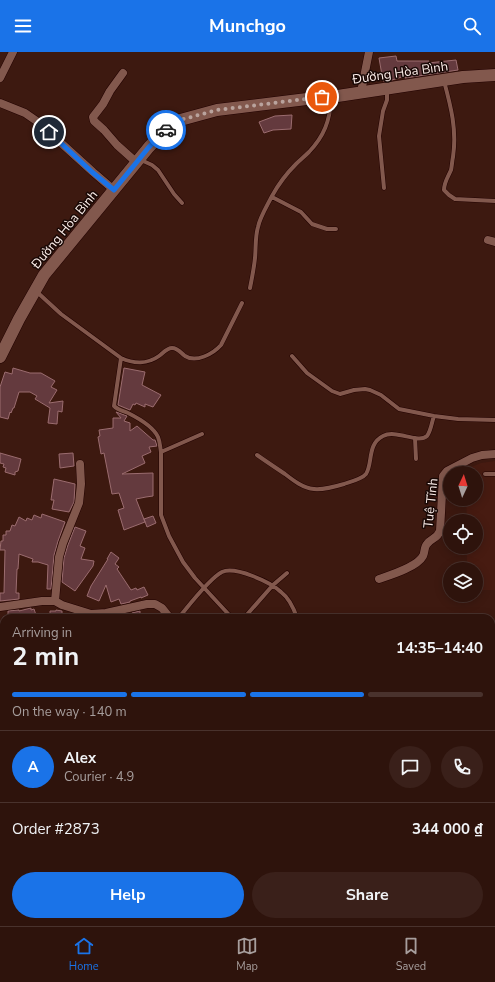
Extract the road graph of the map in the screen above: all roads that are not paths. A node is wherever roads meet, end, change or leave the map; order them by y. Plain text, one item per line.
1 (13, 52) edge
2 (369, 52) edge
3 (123, 73) dead end
4 (495, 75) edge
5 (0, 78) edge
6 (444, 80) junction
7 (388, 88) junction
8 (361, 92) junction
9 (331, 97) junction
10 (0, 103) edge
11 (138, 160) junction
12 (384, 188) dead end
13 (114, 190) junction
14 (272, 197) junction
15 (495, 201) edge
16 (182, 203) dead end
17 (336, 229) dead end
18 (250, 288) dead end
19 (35, 291) junction
20 (242, 304) dead end
21 (1, 351) edge
22 (292, 356) dead end
23 (121, 358) junction
24 (434, 416) junction
25 (495, 420) edge
26 (202, 434) dead end
27 (415, 438) junction
28 (161, 452) junction
29 (495, 454) edge
30 (258, 455) dead end
31 (416, 459) dead end
32 (80, 464) dead end
33 (485, 474) dead end
34 (495, 474) edge
35 (287, 573) dead end
36 (379, 579) dead end
37 (273, 585) junction
38 (204, 588) junction
39 (54, 601) junction
40 (0, 607) edge
41 (86, 614) edge
42 (101, 614) edge
43 (167, 614) edge
44 (182, 614) edge
45 (228, 614) edge
46 (248, 614) edge
47 (295, 614) edge

1 - 5 street
2 - 8 street
3 - 11 street
4 - 6 street, Đường Hòa Bình
6 - 7 street, Đường Hòa Bình
6 - 15 lane
7 - 8 street, Đường Hòa Bình
7 - 12 lane
8 - 9 street, Đường Hòa Bình
9 - 11 street, Đường Hòa Bình
9 - 14 lane
10 - 13 street
11 - 13 street, Đường Hòa Bình
11 - 16 lane
13 - 19 street, Đường Hòa Bình
14 - 17 lane
14 - 18 lane
19 - 21 street, Đường Hòa Bình
19 - 23 lane
20 - 23 lane
22 - 24 lane
23 - 28 lane
24 - 25 lane
24 - 27 lane
26 - 28 lane
27 - 30 lane
27 - 31 lane
28 - 38 lane
29 - 36 street, Tuệ Tĩnh
32 - 39 street
33 - 34 lane
35 - 37 lane
37 - 38 lane
37 - 46 lane
37 - 47 lane
38 - 44 lane
38 - 45 lane
39 - 40 street
39 - 41 street
42 - 43 street

